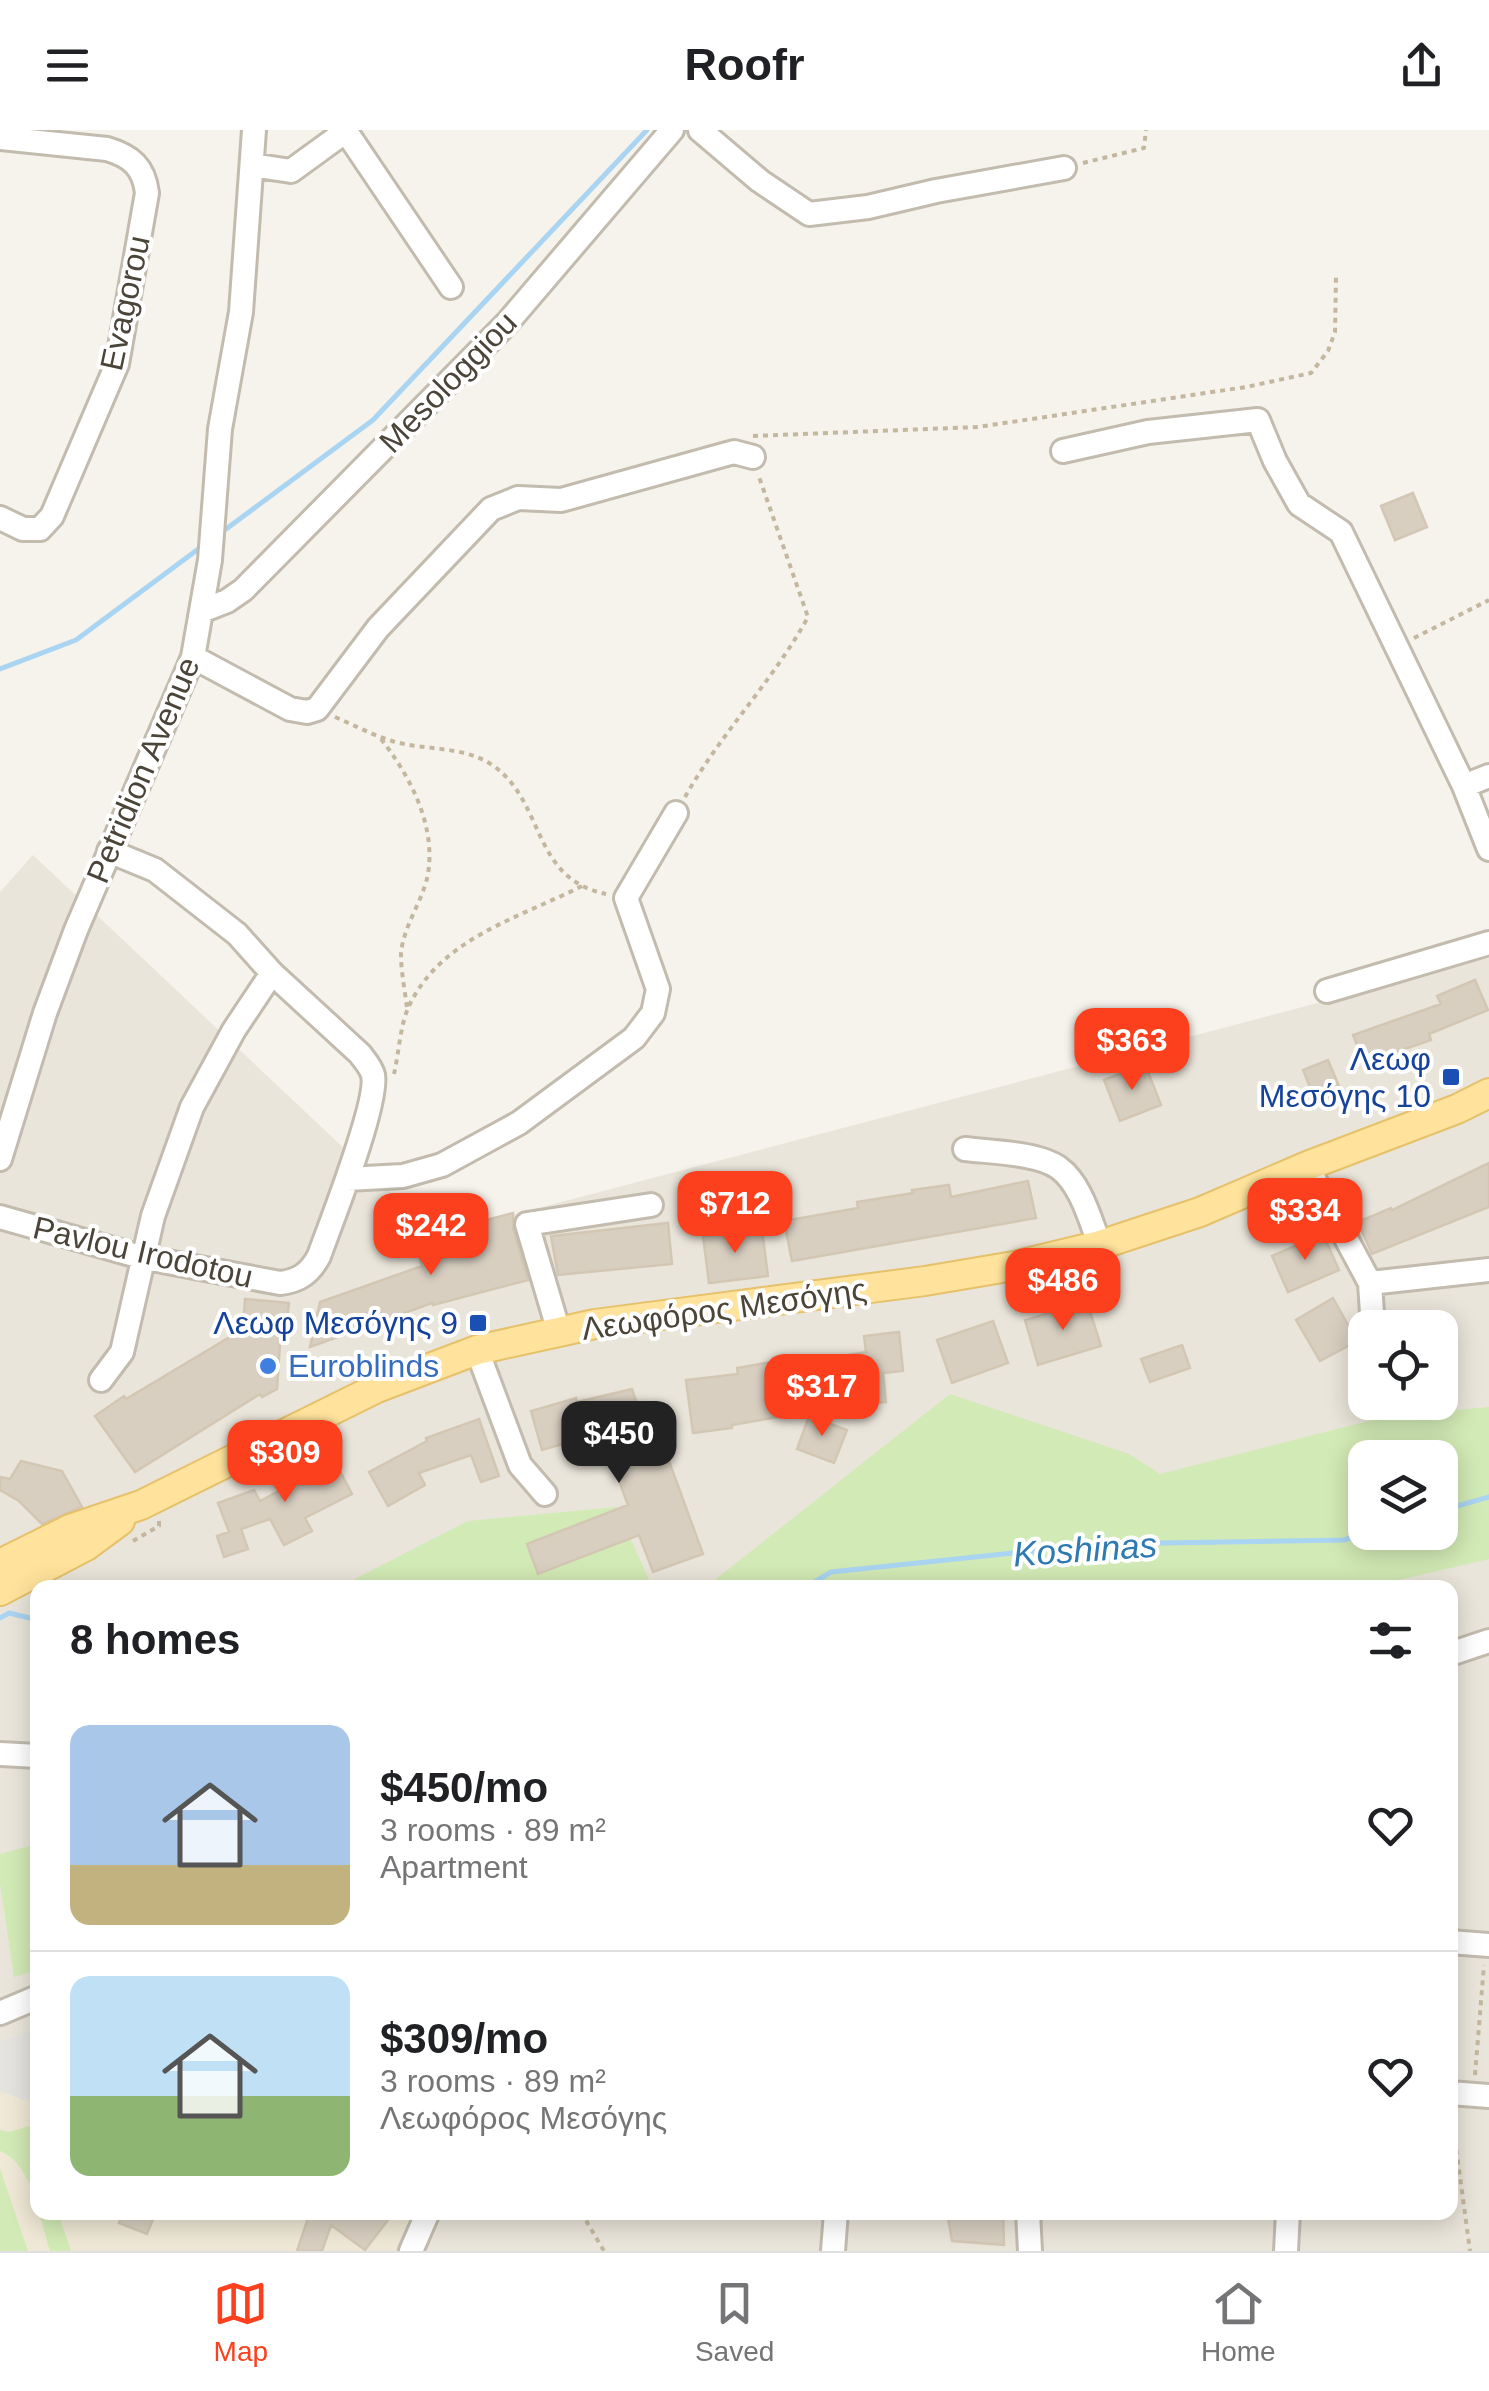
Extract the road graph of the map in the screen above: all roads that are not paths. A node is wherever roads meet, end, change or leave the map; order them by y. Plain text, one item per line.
1 (254, 130) edge
2 (672, 130) edge
3 (700, 130) edge
4 (345, 131) edge
5 (0, 138) edge
6 (252, 165) junction
7 (1064, 168) road end
8 (452, 287) dead end
9 (1063, 450) dead end
10 (753, 457) road end
11 (0, 518) edge
12 (205, 601) junction
13 (194, 657) junction
14 (1489, 776) edge
15 (1464, 786) junction
16 (676, 813) road end
17 (1489, 849) edge
18 (109, 851) junction
19 (1489, 943) edge
20 (272, 974) junction
21 (1328, 990) dead end
22 (1489, 1092) edge
23 (965, 1149) dead end
24 (0, 1159) edge
25 (1307, 1166) junction
26 (347, 1179) junction
27 (650, 1205) dead end
28 (0, 1217) edge
29 (1100, 1245) junction
30 (141, 1256) junction
31 (1489, 1270) edge
32 (1370, 1283) junction
33 (1372, 1310) edge
34 (559, 1332) junction
35 (477, 1350) junction
36 (101, 1380) dead end
37 (545, 1494) dead end
38 (141, 1505) junction
39 (0, 1564) edge
40 (0, 1592) edge
41 (1489, 1642) edge
42 (1458, 1652) edge
43 (0, 1754) edge
44 (30, 1756) edge
45 (1458, 1943) edge
46 (1487, 1945) edge
47 (30, 2000) edge
48 (0, 2013) edge
49 (425, 2220) edge
50 (835, 2220) edge
51 (1028, 2220) edge
52 (1288, 2220) edge
53 (411, 2251) edge
54 (833, 2251) edge
55 (1030, 2251) edge
56 (1286, 2251) edge

1 - 6 street, Petridion Avenue
2 - 12 street, Mesologgiou
3 - 7 street
4 - 6 street
4 - 8 street
5 - 11 street, Evagorou
6 - 12 street, Petridion Avenue
9 - 15 street
10 - 13 street
12 - 13 street, Petridion Avenue
13 - 18 street, Petridion Avenue
14 - 15 street
15 - 17 street
16 - 26 street
18 - 20 street
18 - 24 street, Petridion Avenue
19 - 21 street
20 - 26 street, Pavlou Irodotou
20 - 30 street
22 - 25 main road, Λεωφόρος Μεσόγης
23 - 29 street
25 - 29 main road, Λεωφόρος Μεσόγης
25 - 32 street
26 - 30 street, Pavlou Irodotou
27 - 34 street
28 - 30 street, Pavlou Irodotou
29 - 34 main road, Λεωφόρος Μεσόγης
30 - 36 street
31 - 32 street
32 - 33 street
34 - 35 main road, Λεωφόρος Μεσόγης
35 - 37 street
35 - 38 main road, Λεωφόρος Μεσόγης
38 - 39 main road, Λεωφόρος Μεσόγης
38 - 40 main road, Λεωφόρος Μεσόγης
41 - 42 street
43 - 44 street
45 - 46 street
47 - 48 street
49 - 53 street
50 - 54 street
51 - 55 street
52 - 56 street

